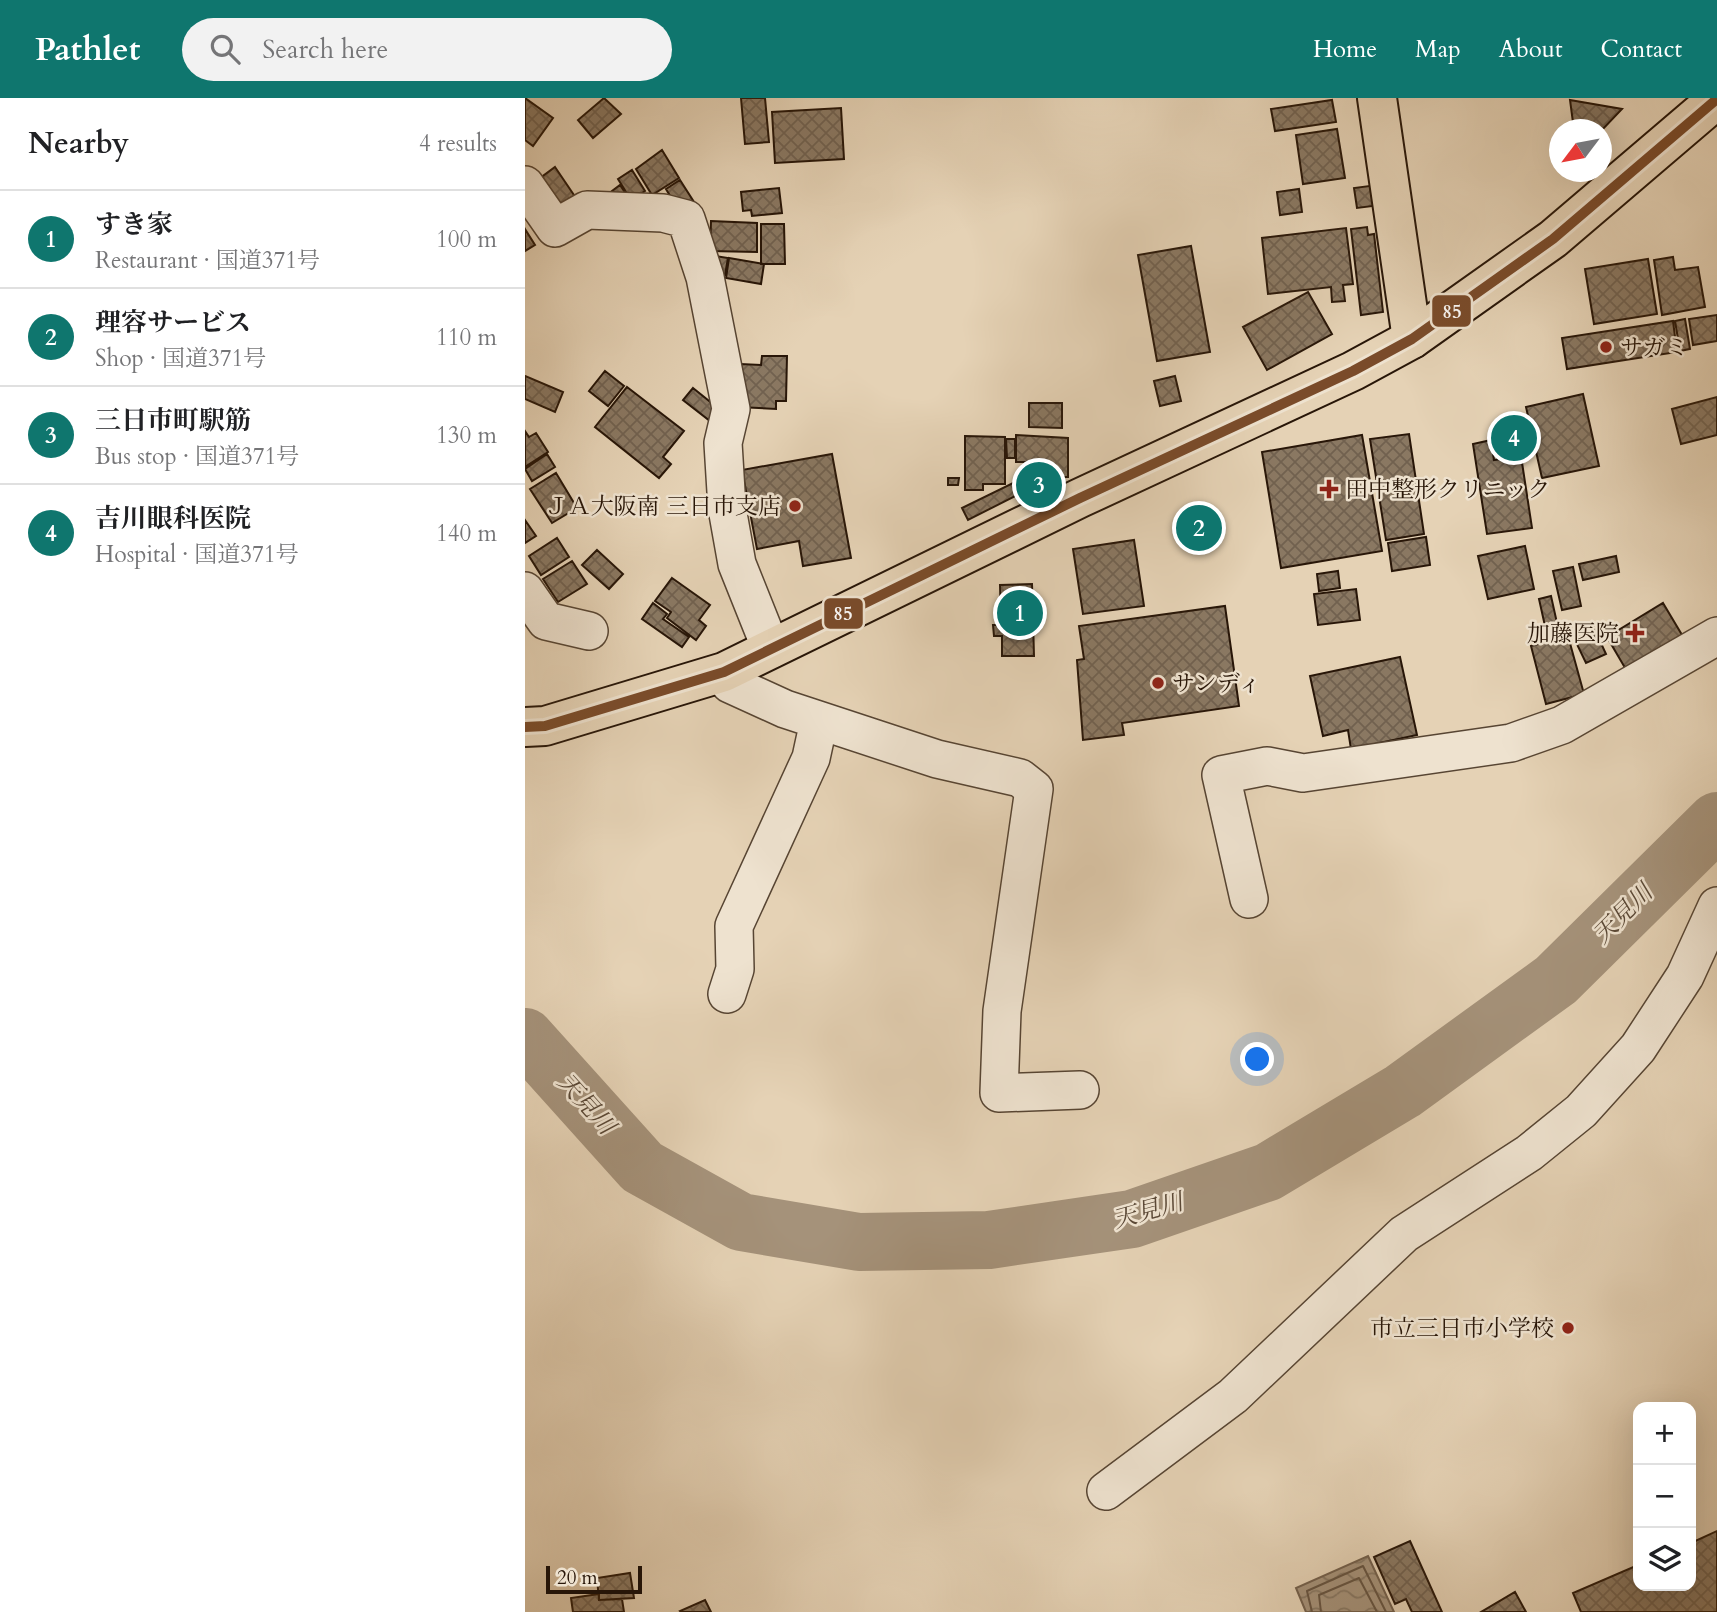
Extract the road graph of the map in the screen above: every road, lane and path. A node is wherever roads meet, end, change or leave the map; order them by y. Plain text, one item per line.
1 (1377, 98) edge
2 (1717, 99) edge
3 (525, 185) edge
4 (1412, 339) junction
5 (525, 591) edge
6 (589, 631) dead end
7 (1717, 636) edge
8 (771, 649) junction
9 (724, 672) junction
10 (819, 721) junction
11 (525, 727) edge
12 (1249, 899) dead end
13 (1717, 906) edge
14 (727, 994) dead end
15 (1080, 1090) dead end
16 (1106, 1491) dead end

1 - 4 main road
2 - 4 main road
3 - 8 street
4 - 8 main road
5 - 6 street
7 - 12 street
8 - 9 main road
9 - 10 street
9 - 11 main road
10 - 14 street
10 - 15 street
13 - 16 street

